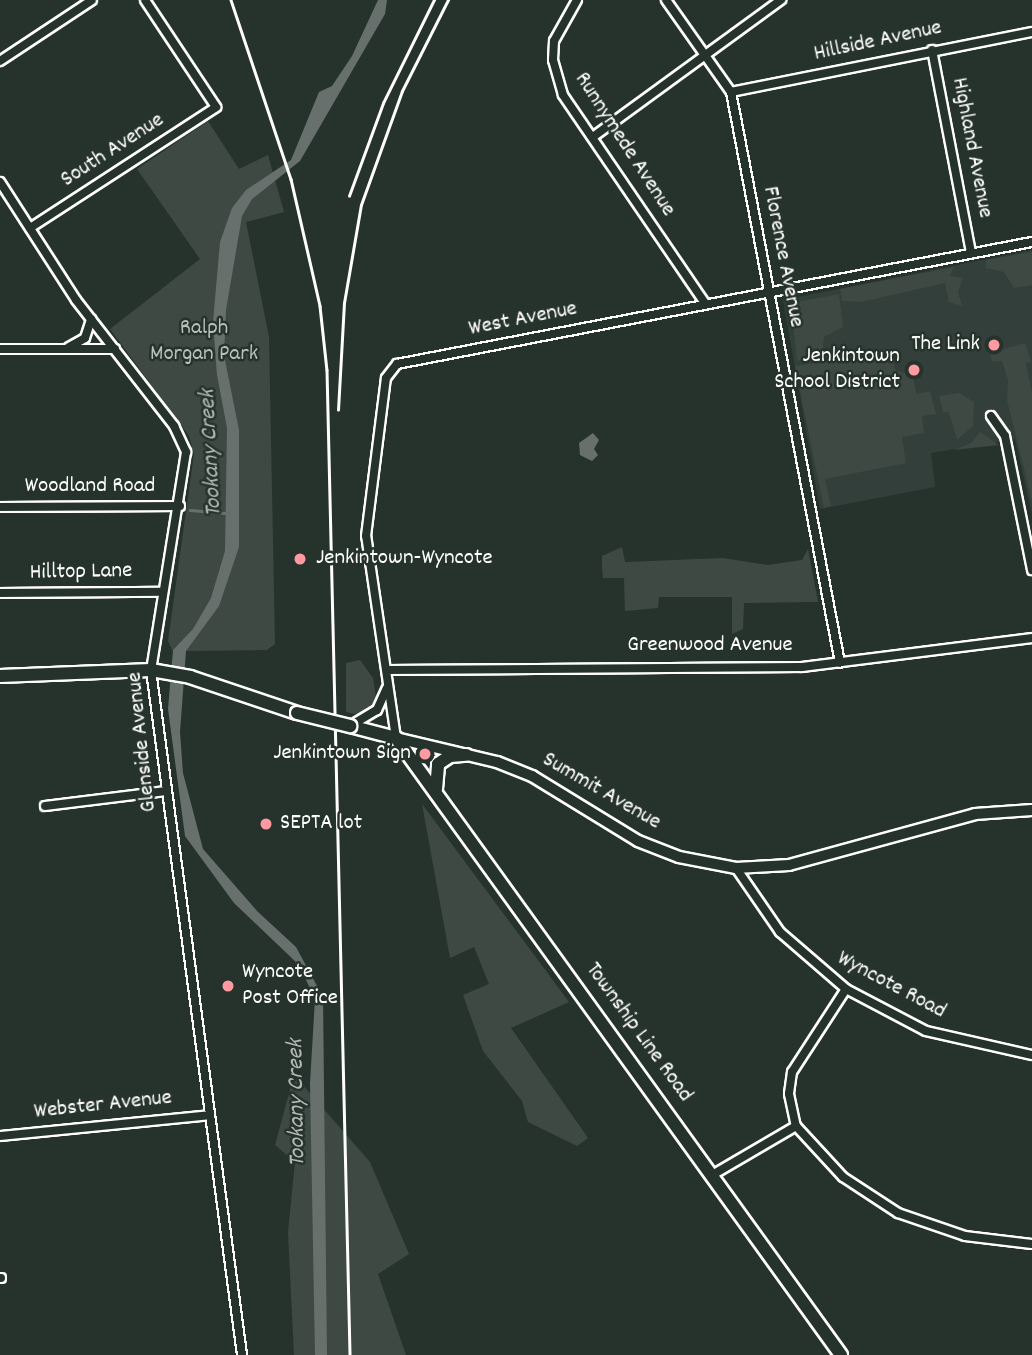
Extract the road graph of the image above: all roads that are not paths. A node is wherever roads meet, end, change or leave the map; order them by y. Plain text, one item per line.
1 (92, 0) edge
2 (145, 0) edge
3 (576, 0) edge
4 (666, 0) edge
5 (781, 0) edge
6 (1032, 32) edge
7 (932, 50) junction
8 (705, 55) junction
9 (0, 61) edge
10 (731, 92) junction
11 (593, 137) junction
12 (0, 182) edge
13 (30, 228) junction
14 (1032, 242) edge
15 (971, 253) junction
16 (768, 292) junction
17 (705, 303) junction
18 (92, 319) junction
19 (0, 349) edge
20 (63, 349) junction
21 (115, 349) junction
22 (991, 415) dead end
23 (180, 506) junction
24 (0, 507) edge
25 (1032, 569) edge
26 (163, 592) junction
27 (0, 593) edge
28 (1032, 638) edge
29 (840, 663) junction
30 (151, 670) junction
31 (387, 670) junction
32 (0, 676) edge
33 (388, 685) junction
34 (350, 726) junction
35 (396, 738) junction
36 (466, 755) junction
37 (166, 791) junction
38 (437, 793) junction
39 (45, 806) dead end
40 (1032, 810) edge
41 (736, 868) junction
42 (846, 989) junction
43 (1032, 1055) edge
44 (210, 1115) junction
45 (796, 1126) junction
46 (0, 1136) edge
47 (714, 1174) junction
48 (1032, 1244) edge
49 (242, 1355) edge
50 (841, 1355) edge

1 - 9 street
2 - 13 street, South Avenue
3 - 11 street, Runnymede Avenue
4 - 8 street, Florence Avenue
5 - 8 street
6 - 7 street, Hillside Avenue
7 - 10 street, Hillside Avenue
7 - 15 street, Highland Avenue
8 - 10 street, Florence Avenue
8 - 11 street
10 - 16 street, Florence Avenue
11 - 17 street, Runnymede Avenue
12 - 13 street, Glenside Avenue
13 - 18 street, Glenside Avenue
14 - 15 street, West Avenue
15 - 16 street, West Avenue
16 - 17 street, West Avenue
16 - 29 street, Florence Avenue
17 - 31 street, West Avenue
18 - 20 street
18 - 21 street, Glenside Avenue
19 - 20 street
20 - 21 street
21 - 23 street, Glenside Avenue
22 - 25 street
23 - 24 street, Woodland Road
23 - 26 street, Glenside Avenue
26 - 27 street, Hilltop Lane
26 - 30 street, Glenside Avenue
28 - 29 street, Greenwood Avenue
29 - 31 street, Greenwood Avenue
30 - 32 main road
30 - 34 main road, bridge
30 - 37 street, Glenside Avenue
31 - 33 street, West Avenue
33 - 34 street
33 - 35 street, West Avenue
34 - 35 main road
35 - 36 street, Summit Avenue
35 - 38 main road, Township Line Road
36 - 38 main road
36 - 41 street, Summit Avenue
37 - 39 street
37 - 44 street, Glenside Avenue
38 - 47 main road, Township Line Road
40 - 41 street, Summit Avenue
41 - 42 street, Wyncote Road
42 - 43 street, Wyncote Road
42 - 45 street
44 - 46 street, Webster Avenue
44 - 49 street, Glenside Avenue
45 - 47 street
45 - 48 street
47 - 50 main road, Township Line Road

